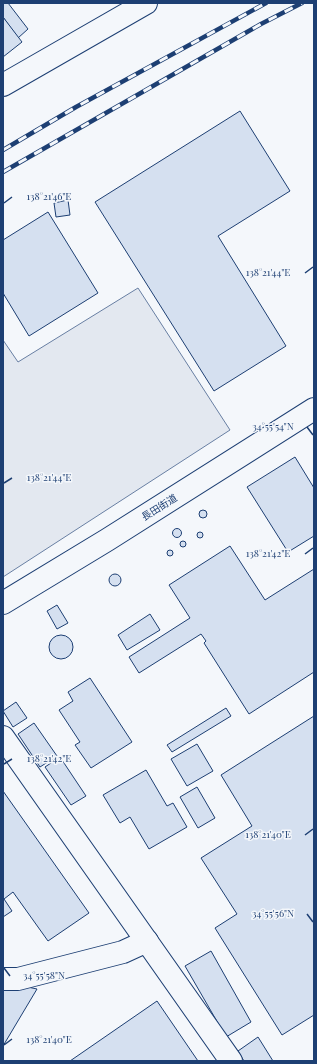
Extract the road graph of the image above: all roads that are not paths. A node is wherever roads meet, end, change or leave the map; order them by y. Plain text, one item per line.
1 (146, 3) edge
2 (3, 85) edge
3 (314, 409) edge
4 (3, 603) edge
5 (3, 737) edge
6 (147, 941) junction
7 (3, 979) edge
8 (231, 1061) edge

1 - 2 street
3 - 4 street, 長田街道
5 - 6 street
6 - 7 street
6 - 8 street

